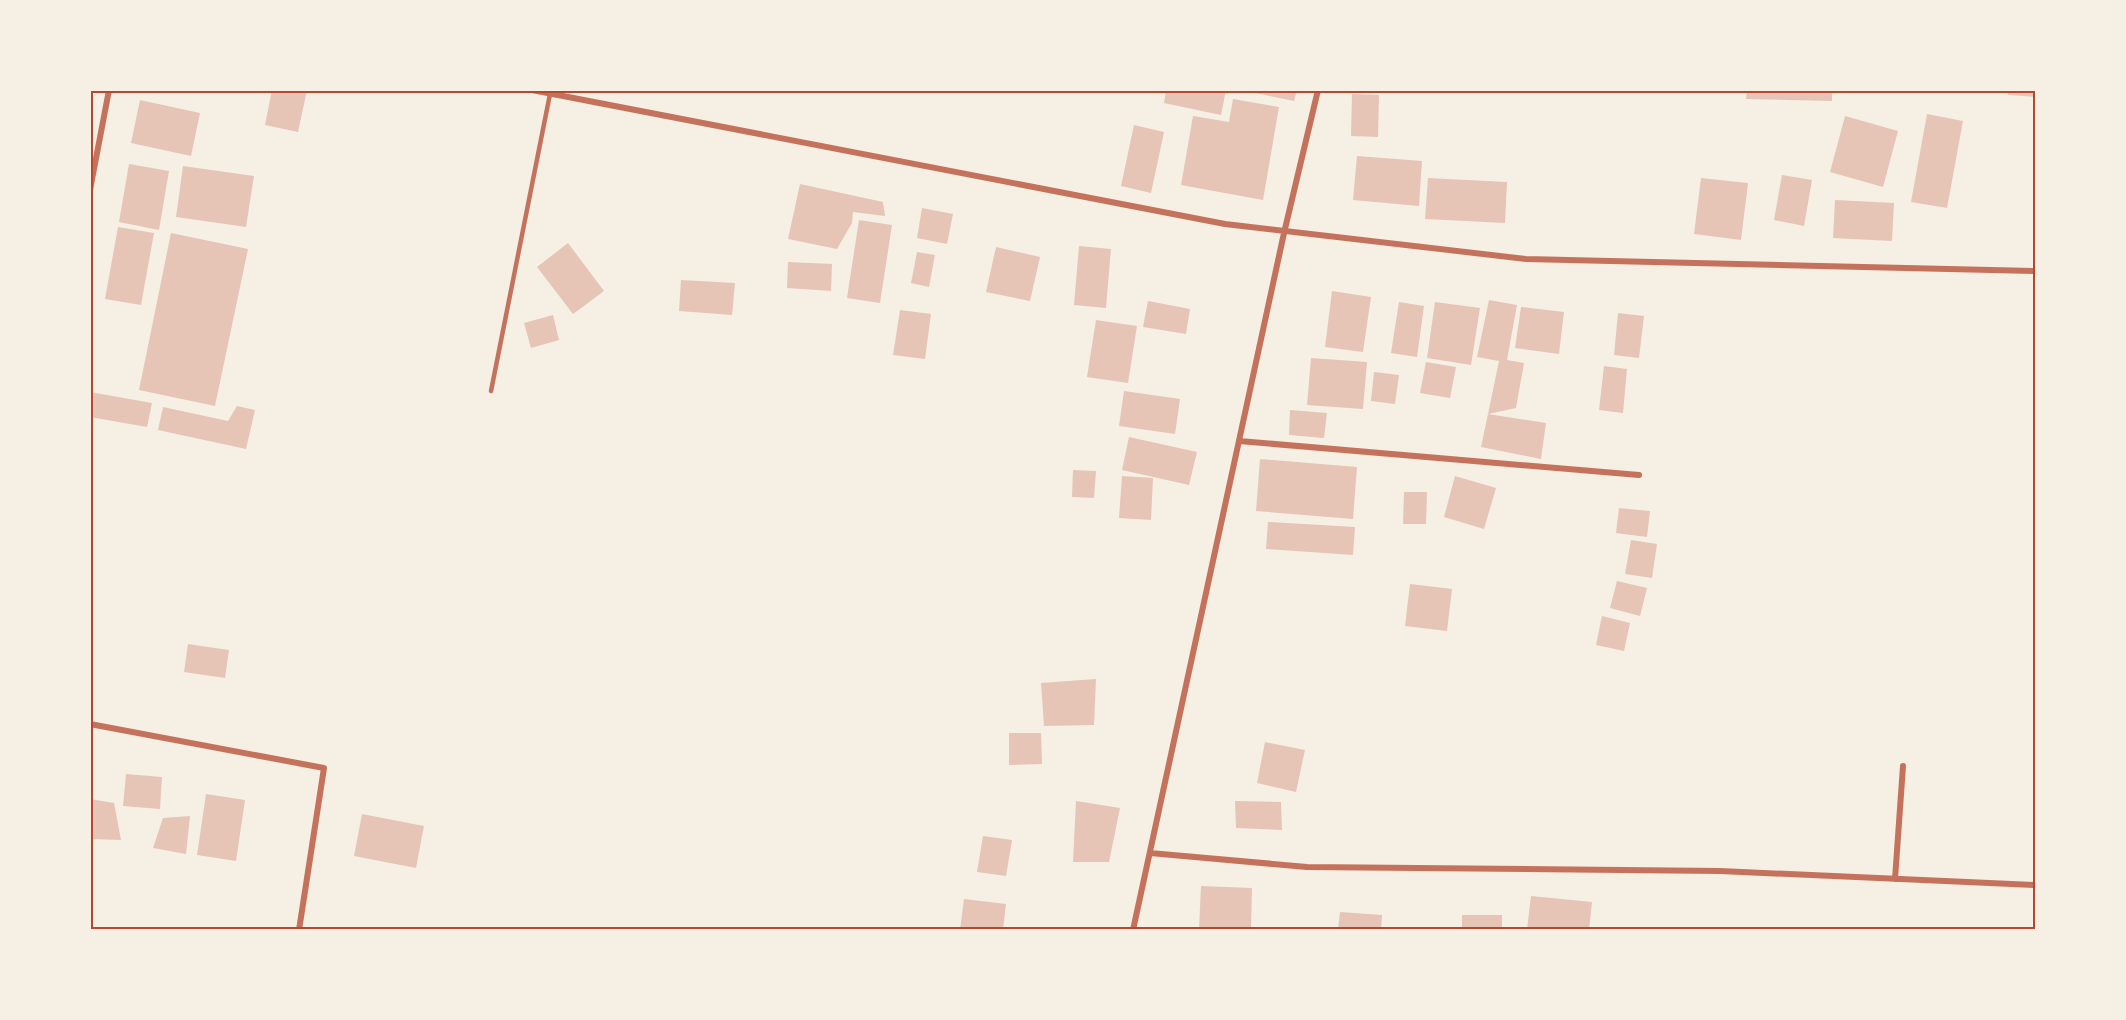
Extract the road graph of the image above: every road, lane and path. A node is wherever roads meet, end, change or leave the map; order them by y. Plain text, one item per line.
1 (108, 90) edge
2 (532, 90) edge
3 (1318, 90) edge
4 (550, 94) junction
5 (90, 190) edge
6 (1284, 233) junction
7 (2036, 271) edge
8 (491, 391) dead end
9 (1239, 441) junction
10 (1639, 475) dead end
11 (90, 724) edge
12 (1903, 766) dead end
13 (1150, 853) junction
14 (1895, 879) junction
15 (2036, 885) edge
16 (299, 930) edge
17 (1133, 930) edge

1 - 5 street
2 - 4 street
3 - 6 street
4 - 6 street
4 - 8 lane
6 - 7 street
6 - 9 street
9 - 10 street
9 - 13 street
11 - 16 street
12 - 14 street
13 - 14 street
13 - 17 street
14 - 15 street

